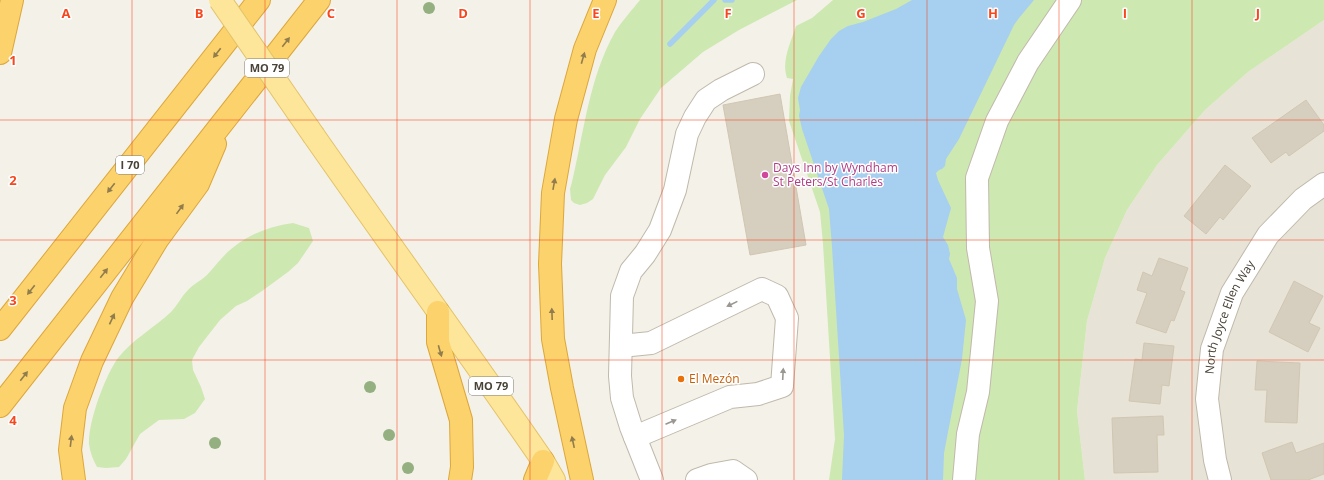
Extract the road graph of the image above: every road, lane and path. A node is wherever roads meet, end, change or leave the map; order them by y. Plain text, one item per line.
1 (12, 0) edge
2 (220, 0) edge
3 (259, 0) edge
4 (319, 0) edge
5 (604, 0) edge
6 (1070, 0) edge
7 (0, 53) edge
8 (753, 74) dead end
9 (227, 116) junction
10 (1324, 184) edge
11 (438, 312) junction
12 (0, 329) edge
13 (621, 346) junction
14 (0, 406) edge
15 (635, 437) junction
16 (539, 470) edge
17 (74, 480) edge
18 (460, 480) edge
19 (554, 480) edge
20 (582, 480) edge
21 (652, 480) edge
22 (697, 480) edge
23 (746, 480) edge
24 (964, 480) edge
25 (1220, 480) edge

1 - 7 highway
2 - 11 main road, MO 79, bridge
3 -> 12 highway, I 70
9 -> 4 highway
20 -> 5 highway
6 - 24 street
8 - 13 street
14 -> 9 highway
17 -> 9 highway
10 - 25 street, North Joyce Ellen Way
11 - 16 main road, MO 79
11 -> 18 highway
13 - 15 street
15 -> 13 street
15 - 21 street
16 - 19 main road, MO 79
22 - 23 street

